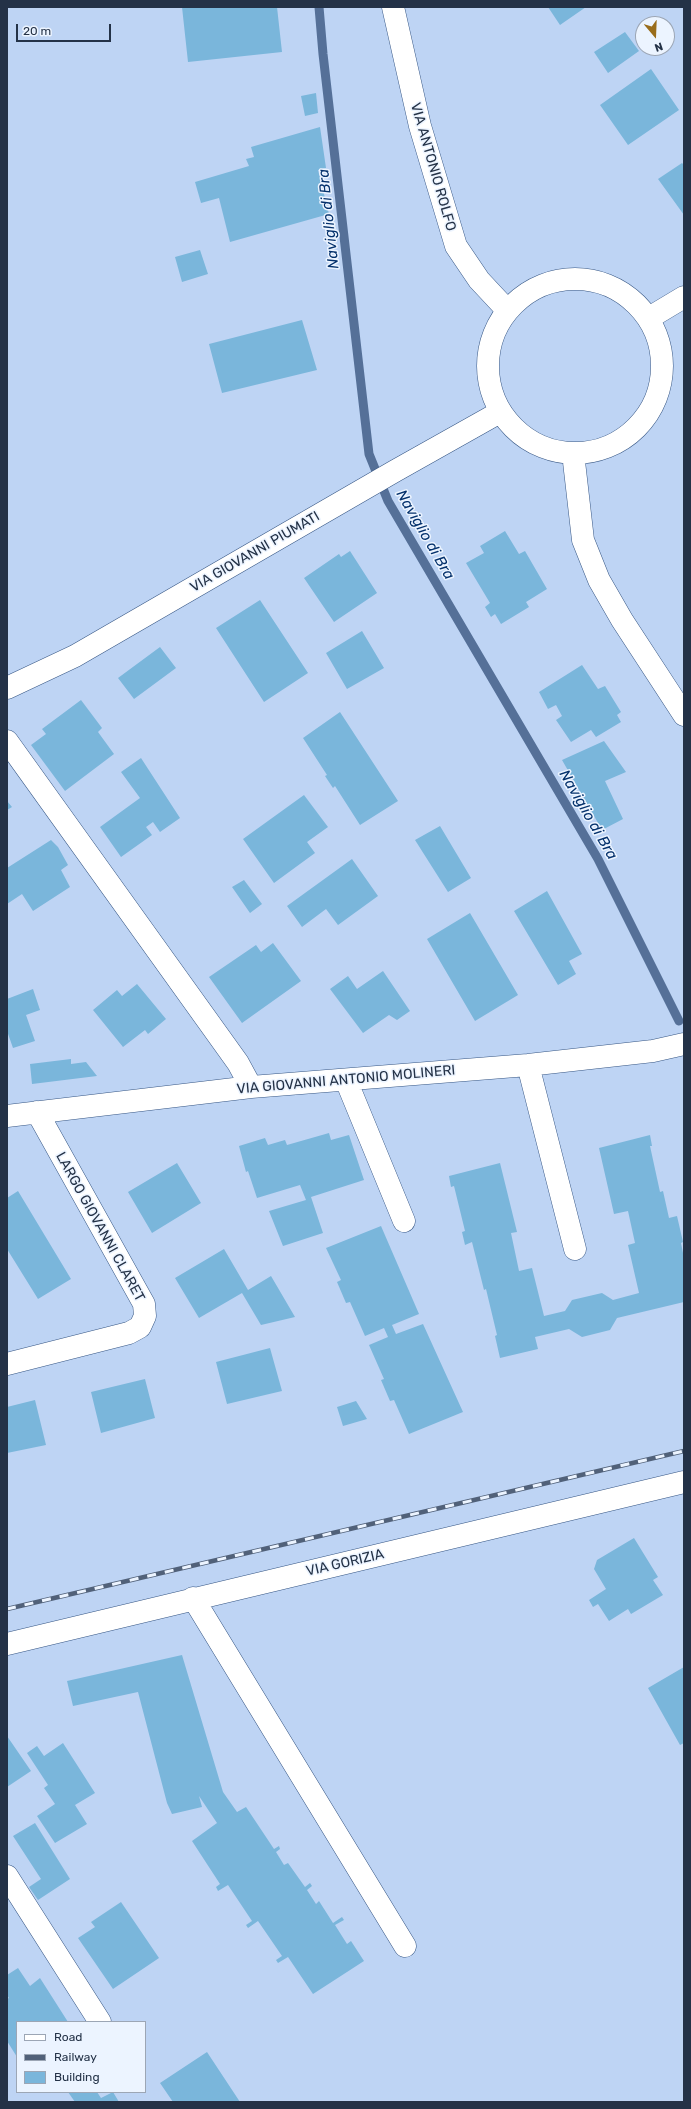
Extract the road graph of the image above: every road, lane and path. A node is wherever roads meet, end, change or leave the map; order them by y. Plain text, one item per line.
1 (394, 7) edge
2 (684, 297) edge
3 (507, 310) junction
4 (649, 318) junction
5 (500, 412) junction
6 (573, 453) junction
7 (7, 688) edge
8 (684, 715) edge
9 (7, 741) edge
10 (684, 1044) edge
11 (528, 1065) junction
12 (346, 1080) junction
13 (250, 1087) junction
14 (37, 1112) junction
15 (7, 1116) edge
16 (404, 1221) dead end
17 (575, 1249) dead end
18 (7, 1364) edge
19 (684, 1482) edge
20 (193, 1598) junction
21 (7, 1644) edge
22 (7, 1876) edge
23 (405, 1946) dead end
24 (99, 2021) edge

1 - 3 street, VIA ANTONIO ROLFO
2 - 4 street
3 - 4 street
3 - 5 street
4 - 6 street
5 - 6 street
5 - 7 street, VIA GIOVANNI PIUMATI
6 - 8 street
9 - 13 street
10 - 11 street, VIA GIOVANNI ANTONIO MOLINERI
11 - 12 street, VIA GIOVANNI ANTONIO MOLINERI
11 - 17 street
12 - 13 street, VIA GIOVANNI ANTONIO MOLINERI
12 - 16 street
13 - 14 street, VIA GIOVANNI ANTONIO MOLINERI
14 - 15 street, VIA GIOVANNI ANTONIO MOLINERI
14 - 18 street, LARGO GIOVANNI CLARET
19 - 20 street, VIA GORIZIA
20 - 21 street, VIA GORIZIA
20 - 23 street
22 - 24 street

